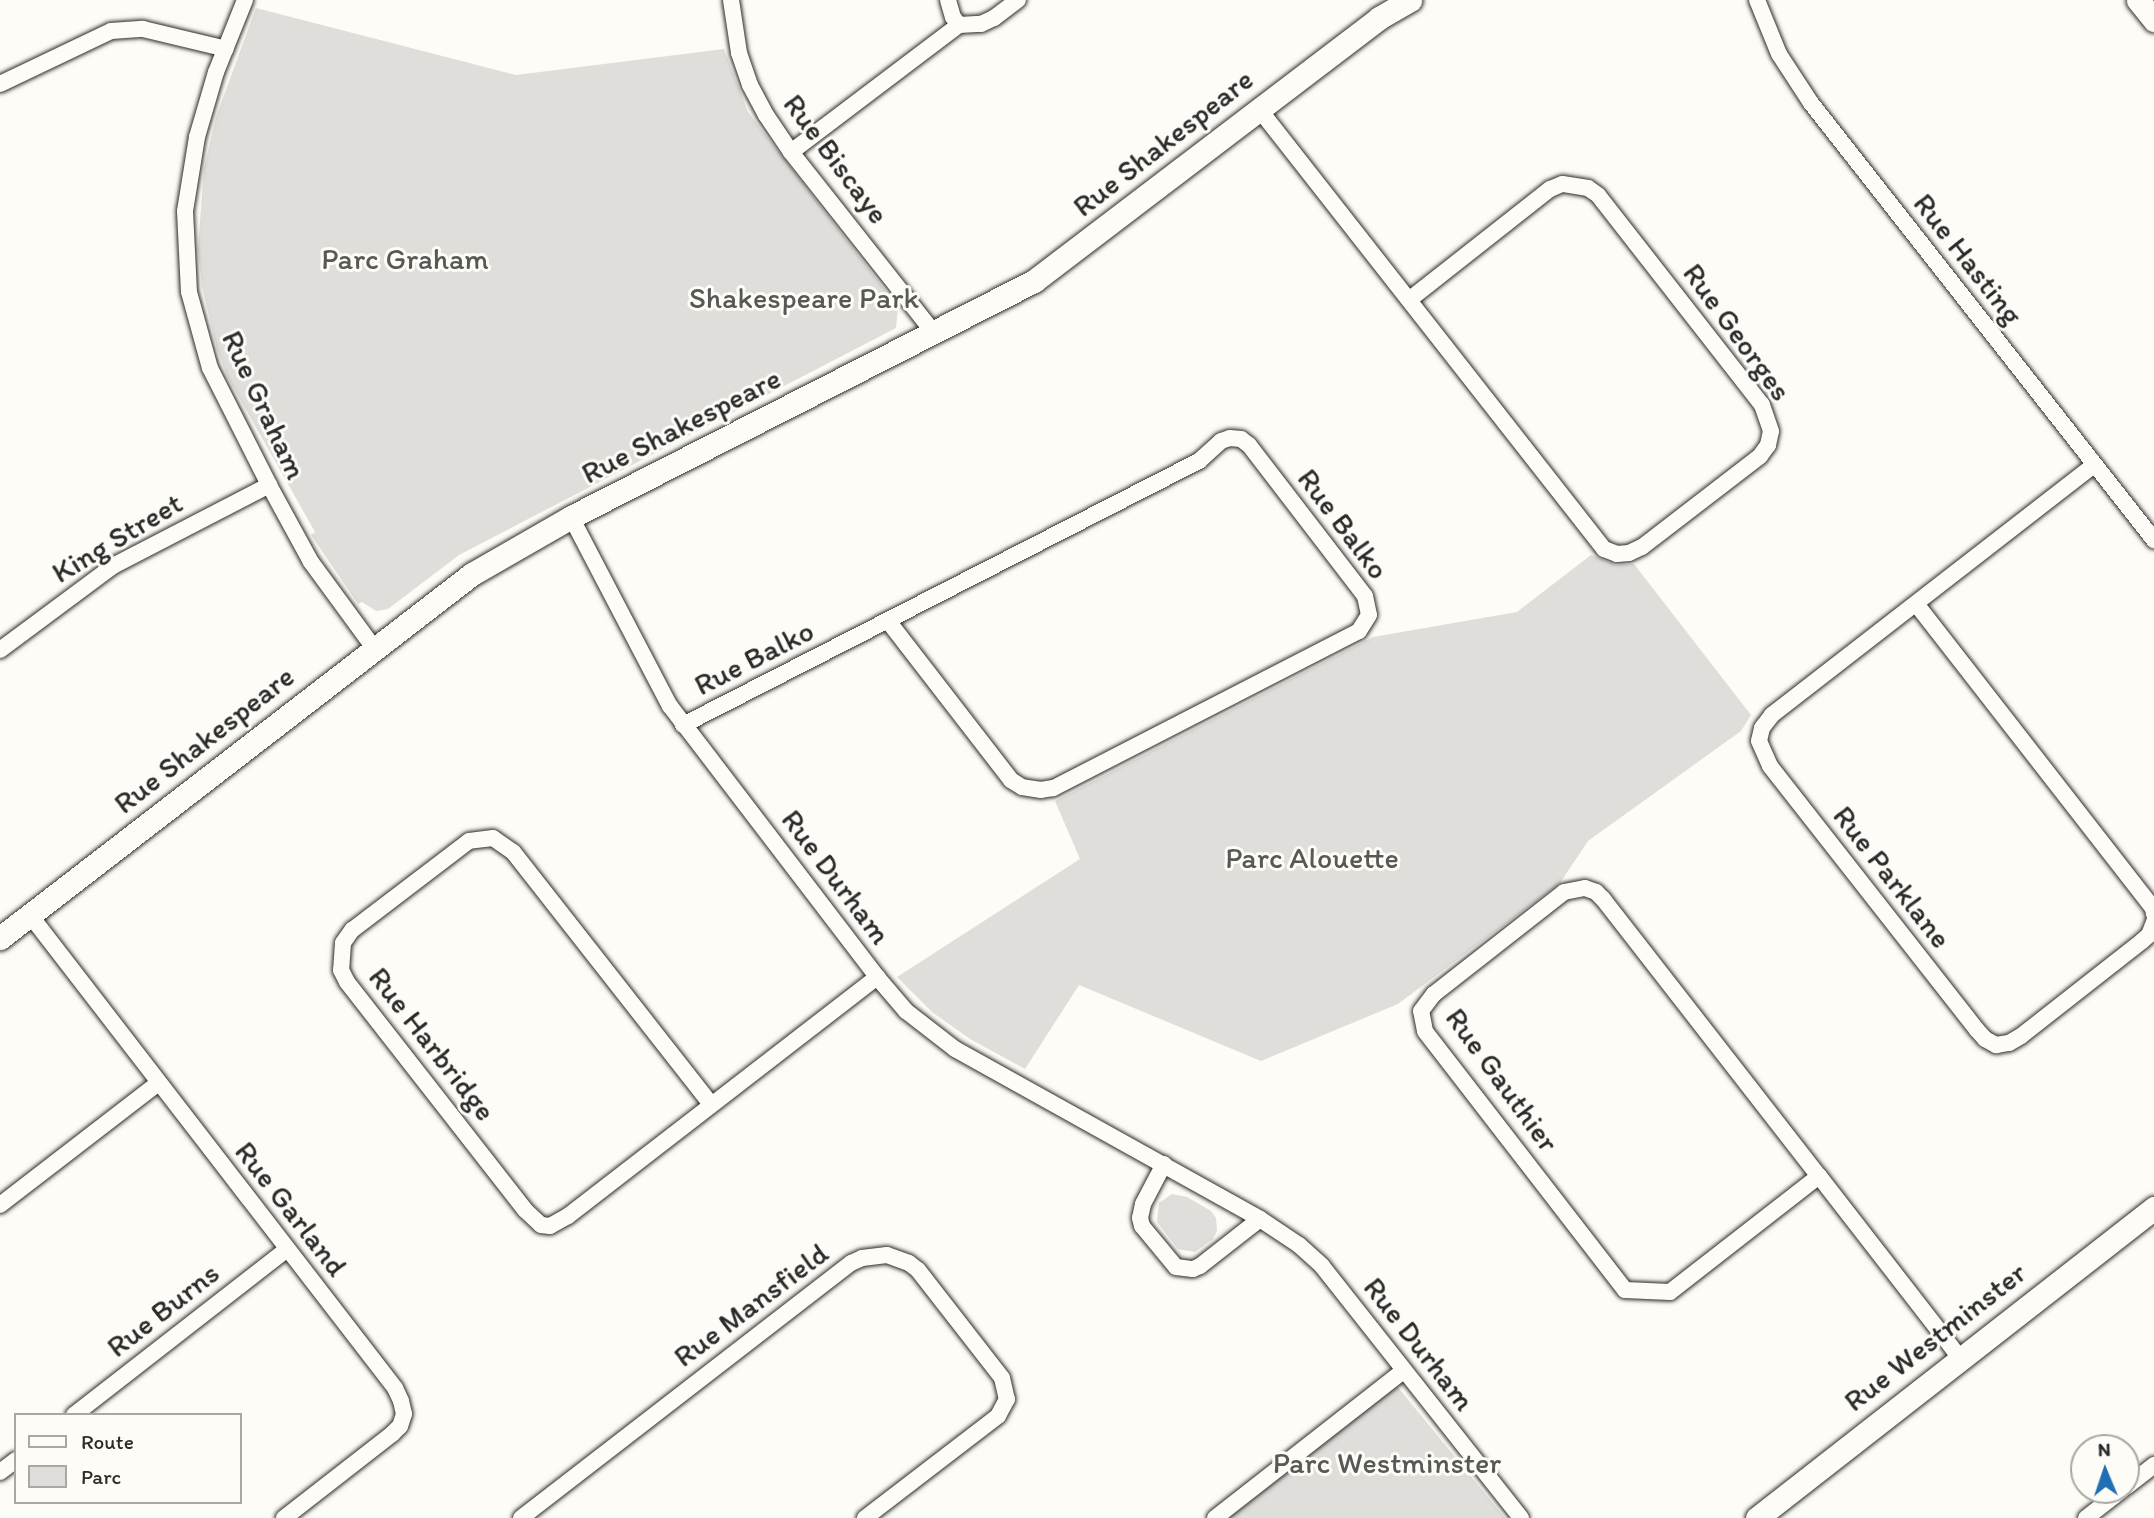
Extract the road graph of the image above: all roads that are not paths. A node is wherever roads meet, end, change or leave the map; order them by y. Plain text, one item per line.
1 (245, 0) edge
2 (732, 0) edge
3 (948, 0) edge
4 (1018, 0) edge
5 (1409, 0) edge
6 (1757, 0) edge
7 (2138, 0) edge
8 (2154, 20) edge
9 (959, 25) junction
10 (226, 49) junction
11 (0, 84) edge
12 (1259, 109) junction
13 (791, 152) junction
14 (1409, 300) junction
15 (934, 333) junction
16 (2094, 465) junction
17 (269, 485) junction
18 (571, 517) junction
19 (2154, 540) edge
20 (1917, 605) junction
21 (889, 622) junction
22 (374, 648) junction
23 (0, 650) edge
24 (683, 725) junction
25 (2154, 914) edge
26 (30, 915) junction
27 (2154, 922) edge
28 (0, 938) edge
29 (877, 977) junction
30 (157, 1084) junction
31 (710, 1103) junction
32 (1164, 1164) junction
33 (1819, 1176) junction
34 (0, 1205) edge
35 (2154, 1208) edge
36 (1260, 1219) junction
37 (287, 1249) junction
38 (1959, 1357) junction
39 (1403, 1371) junction
40 (77, 1413) edge
41 (2154, 1465) edge
42 (2140, 1476) edge
43 (2104, 1504) edge
44 (284, 1518) edge
45 (522, 1518) edge
46 (865, 1518) edge
47 (1214, 1518) edge
48 (1521, 1518) edge
49 (1757, 1518) edge
50 (2086, 1518) edge

1 - 10 street, Rue Graham
2 - 13 street, Rue Biscaye
3 - 9 street
4 - 9 street
5 - 12 street, Rue Shakespeare
6 - 16 street, Rue Hasting
7 - 8 street
9 - 13 street
10 - 11 street
10 - 17 street, Rue Graham
12 - 14 street, Rue Georges
12 - 15 street, Rue Shakespeare
13 - 15 street, Rue Biscaye
14 - 14 street, Rue Georges
15 - 18 street, Rue Shakespeare
16 - 19 street, Rue Hasting
16 - 20 street, Rue Parklane
17 - 22 street, Rue Graham
17 - 23 street, King Street
18 - 22 street, Rue Shakespeare
18 - 24 street, Rue Durham
20 - 25 street
20 - 27 street, Rue Parklane
21 - 21 street, Rue Balko
21 - 24 street, Rue Balko
22 - 26 street, Rue Shakespeare
24 - 29 street, Rue Durham
26 - 28 street, Rue Shakespeare
26 - 30 street, Rue Garland
29 - 31 street, Rue Harbridge
29 - 32 street, Rue Durham
30 - 34 street
30 - 37 street, Rue Garland
31 - 31 street, Rue Harbridge
32 - 36 street, Rue Durham
32 - 36 street
33 - 33 street, Rue Gauthier
33 - 38 street, Rue Gauthier
35 - 38 street, Rue Westminster
36 - 39 street, Rue Durham
37 - 40 street, Rue Burns
37 - 44 street, Rue Garland
38 - 49 street, Rue Westminster
39 - 47 street
39 - 48 street, Rue Durham
41 - 42 street
43 - 50 street
45 - 46 street, Rue Mansfield

